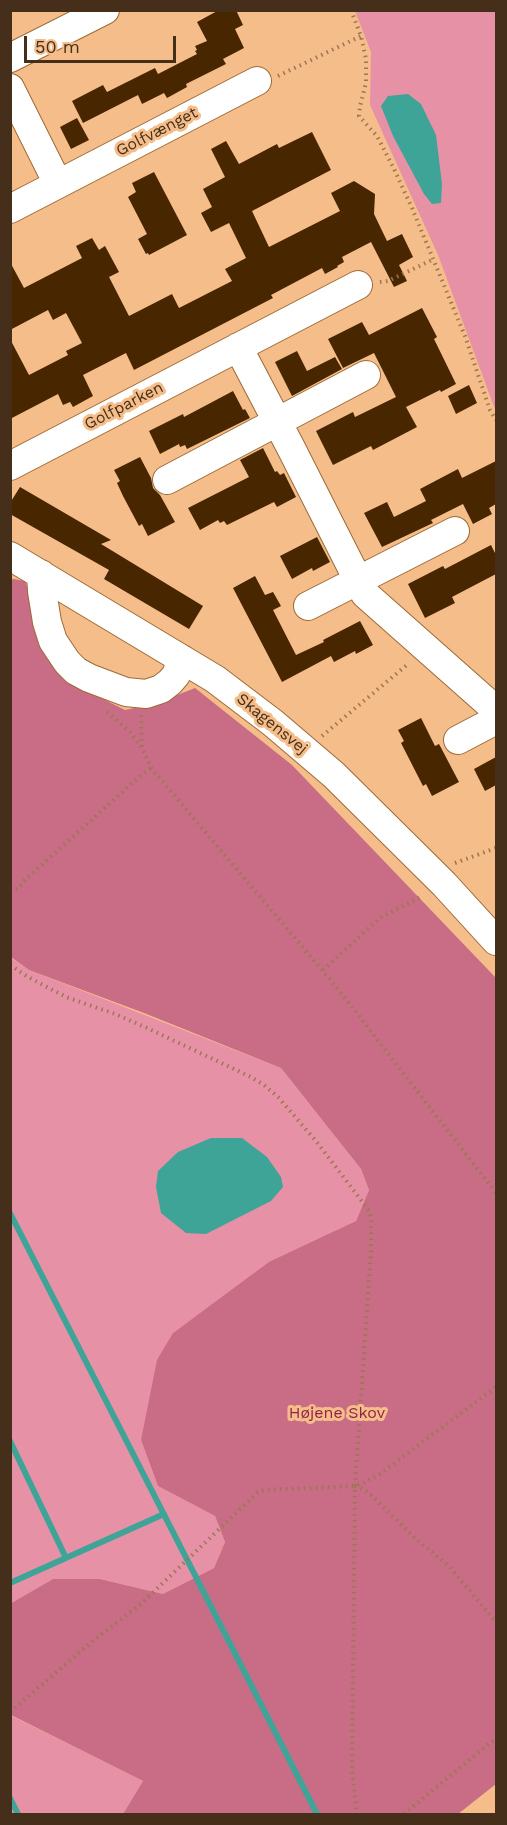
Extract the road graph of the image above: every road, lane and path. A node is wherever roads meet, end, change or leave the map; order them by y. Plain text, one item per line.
1 (105, 10) edge
2 (351, 10) edge
3 (361, 36) junction
4 (10, 58) edge
5 (256, 81) joint
6 (10, 88) edge
7 (58, 184) junction
8 (10, 209) edge
9 (434, 259) junction
10 (358, 285) joint
11 (238, 347) junction
12 (366, 375) dead end
13 (496, 420) edge
14 (277, 422) junction
15 (10, 465) edge
16 (167, 480) dead end
17 (455, 531) dead end
18 (10, 556) edge
19 (41, 574) junction
20 (358, 580) junction
21 (308, 606) dead end
22 (426, 648) junction
23 (182, 659) junction
24 (146, 694) junction
25 (105, 710) dead end
26 (496, 710) edge
27 (496, 720) edge
28 (458, 740) dead end
29 (142, 748) junction
30 (305, 750) junction
31 (151, 768) junction
32 (496, 848) edge
33 (437, 878) junction
34 (10, 891) edge
35 (496, 941) edge
36 (10, 965) edge
37 (323, 970) junction
38 (496, 1193) edge
39 (496, 1387) edge
40 (355, 1486) junction
41 (496, 1622) edge
42 (10, 1712) edge
43 (496, 1738) edge
44 (357, 1815) edge
45 (404, 1815) edge

1 - 4 street
2 - 3 path
3 - 5 path
3 - 9 path
5 - 7 street, Golfvænget
6 - 7 street
7 - 8 street, Golfvænget
9 - 10 path
9 - 13 path
10 - 11 street, Golfparken
11 - 14 street
11 - 15 street, Golfparken
12 - 14 street
14 - 16 street
14 - 20 street
17 - 20 street
18 - 19 street, Skagensvej
19 - 23 street, Skagensvej
19 - 24 street
20 - 21 street
20 - 22 street
22 - 26 street
22 - 30 path
23 - 24 street
23 - 30 street, Skagensvej
24 - 29 path
25 - 29 path
27 - 28 street
29 - 31 path
30 - 33 street, Skagensvej
31 - 34 path
31 - 37 path
32 - 33 path
33 - 35 street, Skagensvej
33 - 37 path
36 - 40 path
37 - 38 path
39 - 40 path
40 - 41 path
40 - 42 path
40 - 44 path
43 - 45 path

